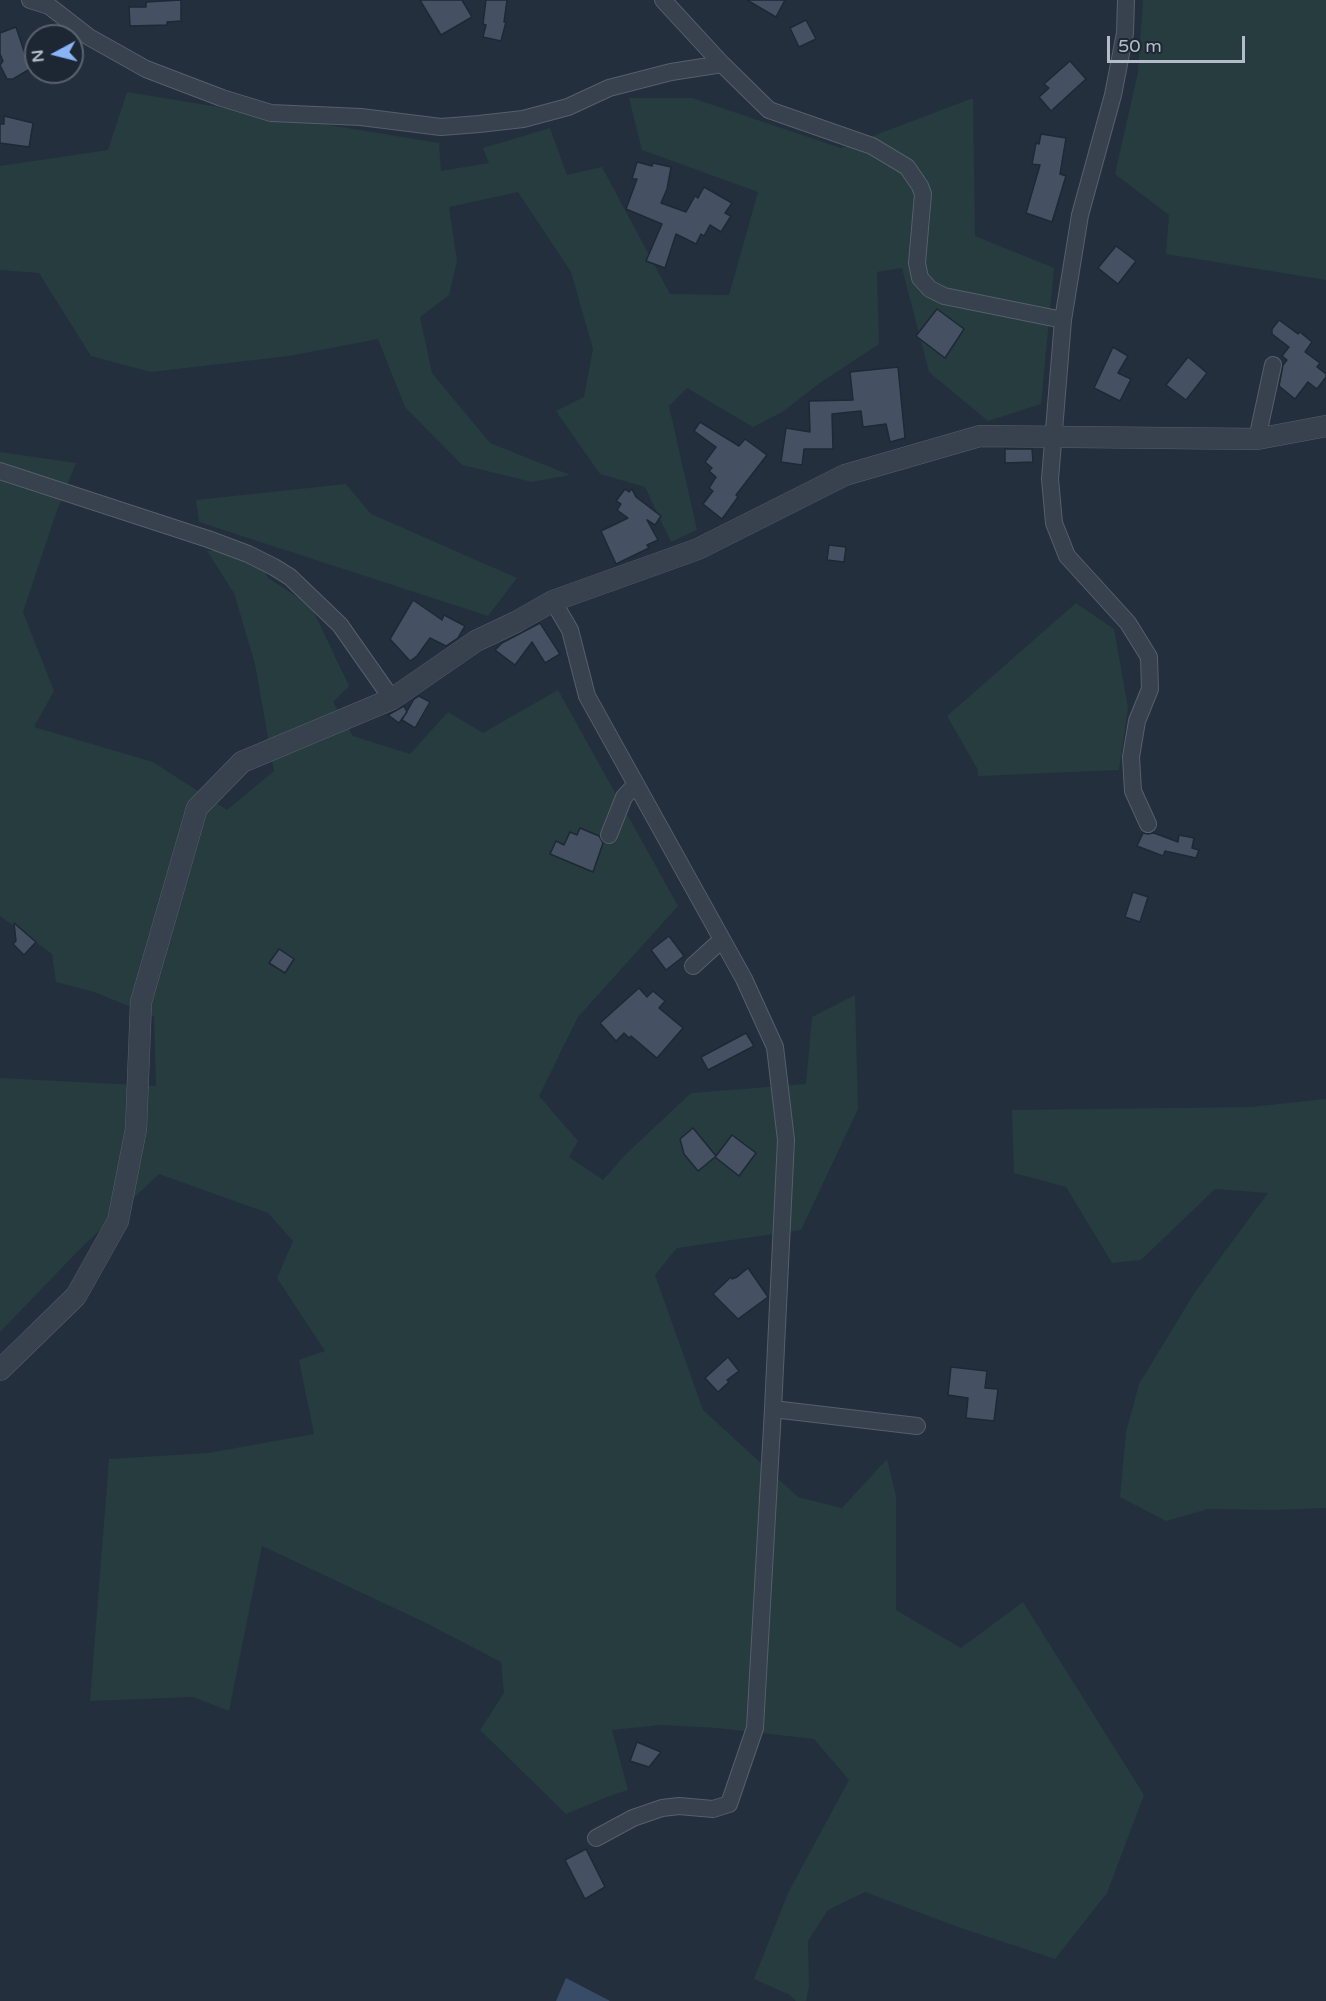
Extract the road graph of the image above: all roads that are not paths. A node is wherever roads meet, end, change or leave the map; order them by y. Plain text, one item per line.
1 (30, 0) edge
2 (663, 0) edge
3 (1126, 0) edge
4 (722, 64) junction
5 (1063, 320) junction
6 (1273, 365) dead end
7 (1326, 426) edge
8 (1052, 438) junction
9 (1257, 439) junction
10 (0, 471) edge
11 (553, 601) junction
12 (392, 699) junction
13 (636, 784) junction
14 (1148, 824) dead end
15 (609, 835) dead end
16 (723, 941) junction
17 (693, 966) dead end
18 (0, 1370) edge
19 (773, 1409) junction
20 (917, 1426) dead end
21 (596, 1838) dead end

1 - 4 street
2 - 4 street
3 - 5 street
4 - 5 street
5 - 8 street
6 - 9 street
7 - 9 street
8 - 9 street
8 - 11 street
8 - 14 street
10 - 12 street
11 - 12 street
11 - 13 street
12 - 18 street
13 - 15 street
13 - 16 street
16 - 17 street
16 - 19 street
19 - 20 street
19 - 21 street

